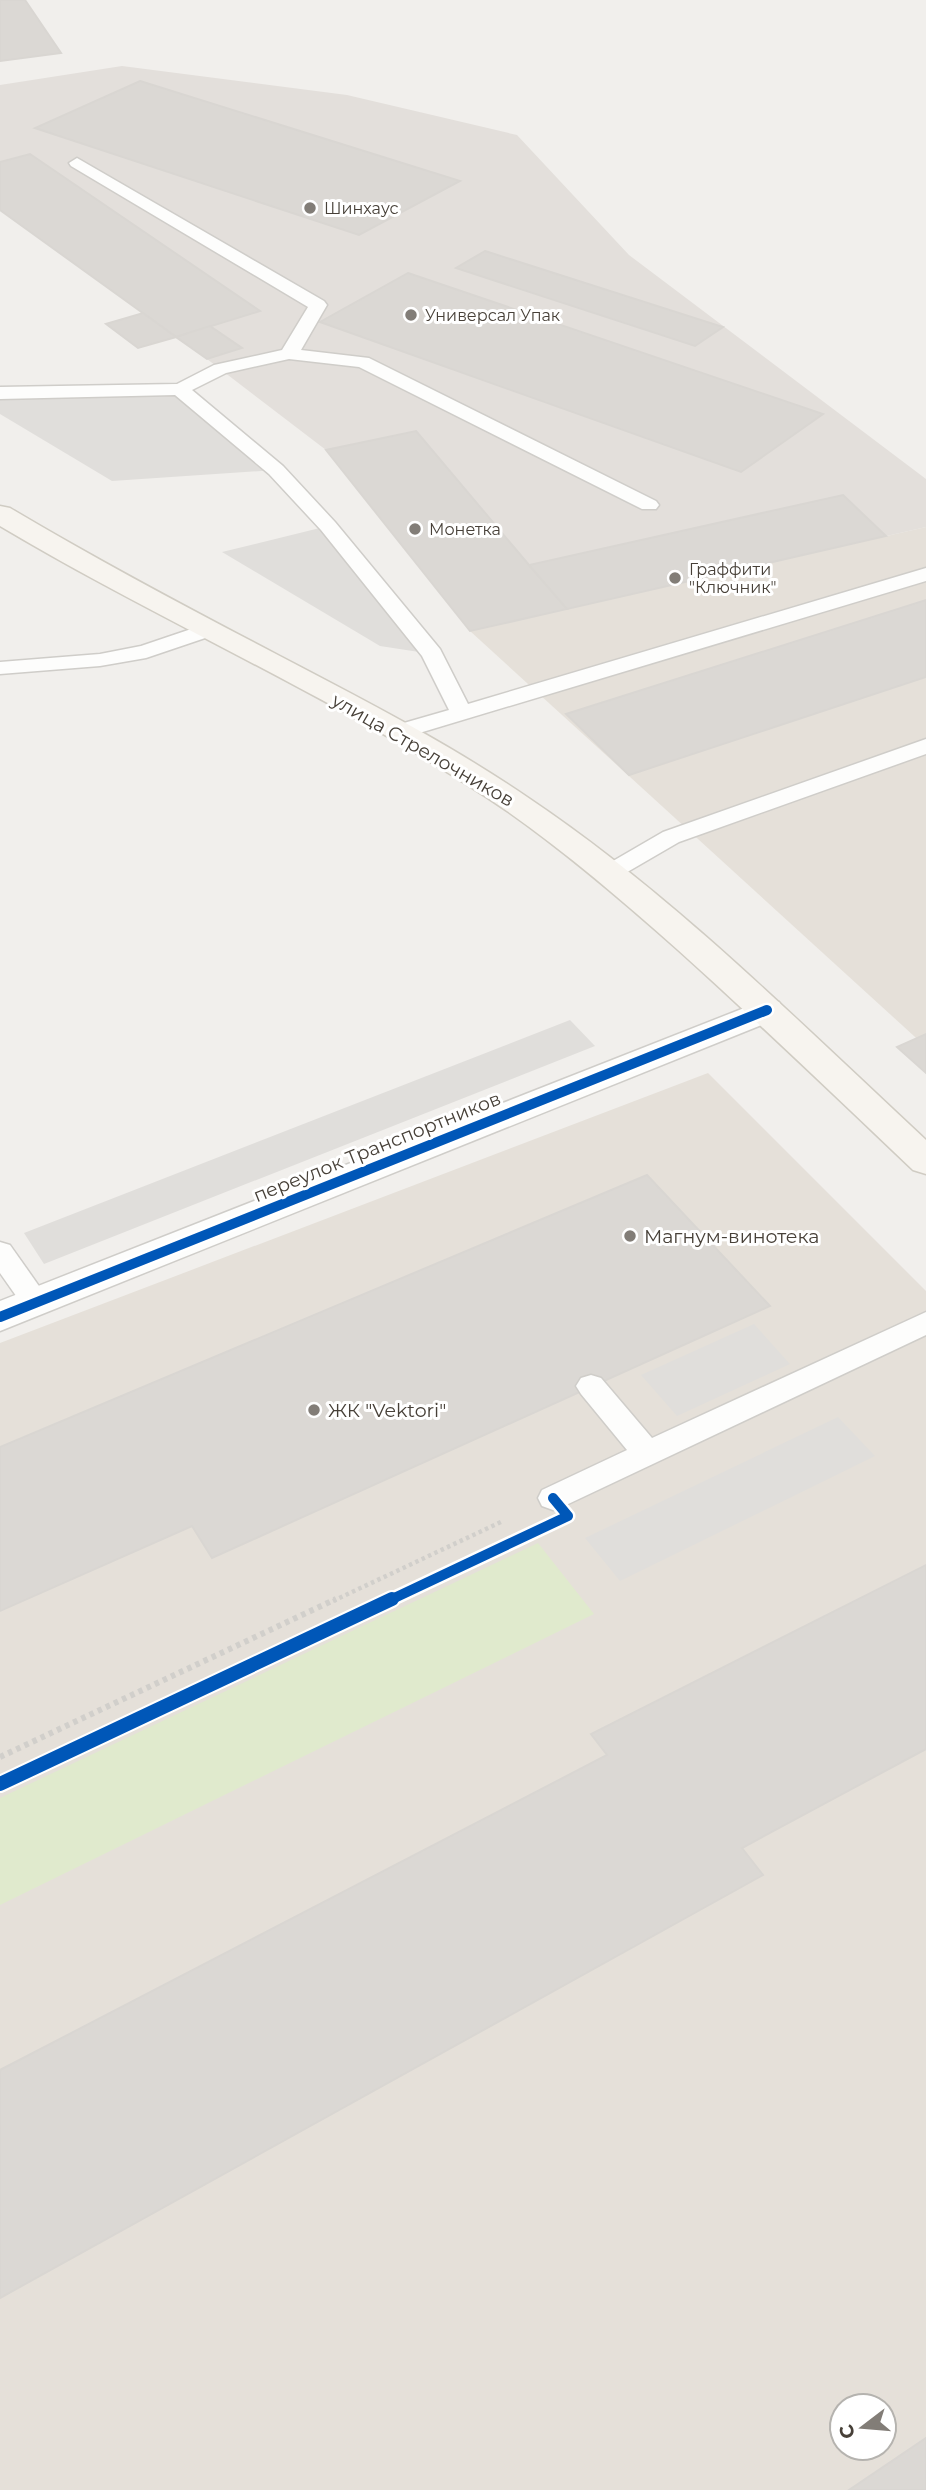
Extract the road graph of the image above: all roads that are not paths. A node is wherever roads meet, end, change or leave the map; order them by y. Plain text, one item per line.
1 (77, 163) dead end
2 (289, 354) junction
3 (180, 388) junction
4 (0, 393) edge
5 (649, 505) dead end
6 (3, 519) edge
7 (926, 574) edge
8 (206, 630) junction
9 (0, 668) edge
10 (462, 713) junction
11 (398, 732) junction
12 (926, 746) edge
13 (609, 873) junction
14 (767, 1010) junction
15 (926, 1161) edge
16 (0, 1252) edge
17 (36, 1303) junction
18 (0, 1317) edge
19 (926, 1323) edge
20 (591, 1386) dead end
21 (648, 1454) junction
22 (553, 1498) road end

1 - 2 lane
2 - 3 lane
2 - 5 lane
3 - 4 lane
3 - 10 lane
6 - 8 main road, улица Стрелочников
7 - 10 lane
8 - 9 lane
8 - 11 main road, улица Стрелочников
10 - 11 lane
11 - 13 main road, улица Стрелочников
12 - 13 lane
13 - 14 main road, улица Стрелочников
14 - 15 main road, улица Стрелочников
14 - 17 street, переулок Транспортников
16 - 17 lane
17 - 18 street, переулок Транспортников
19 - 21 lane
20 - 21 lane
21 - 22 lane

